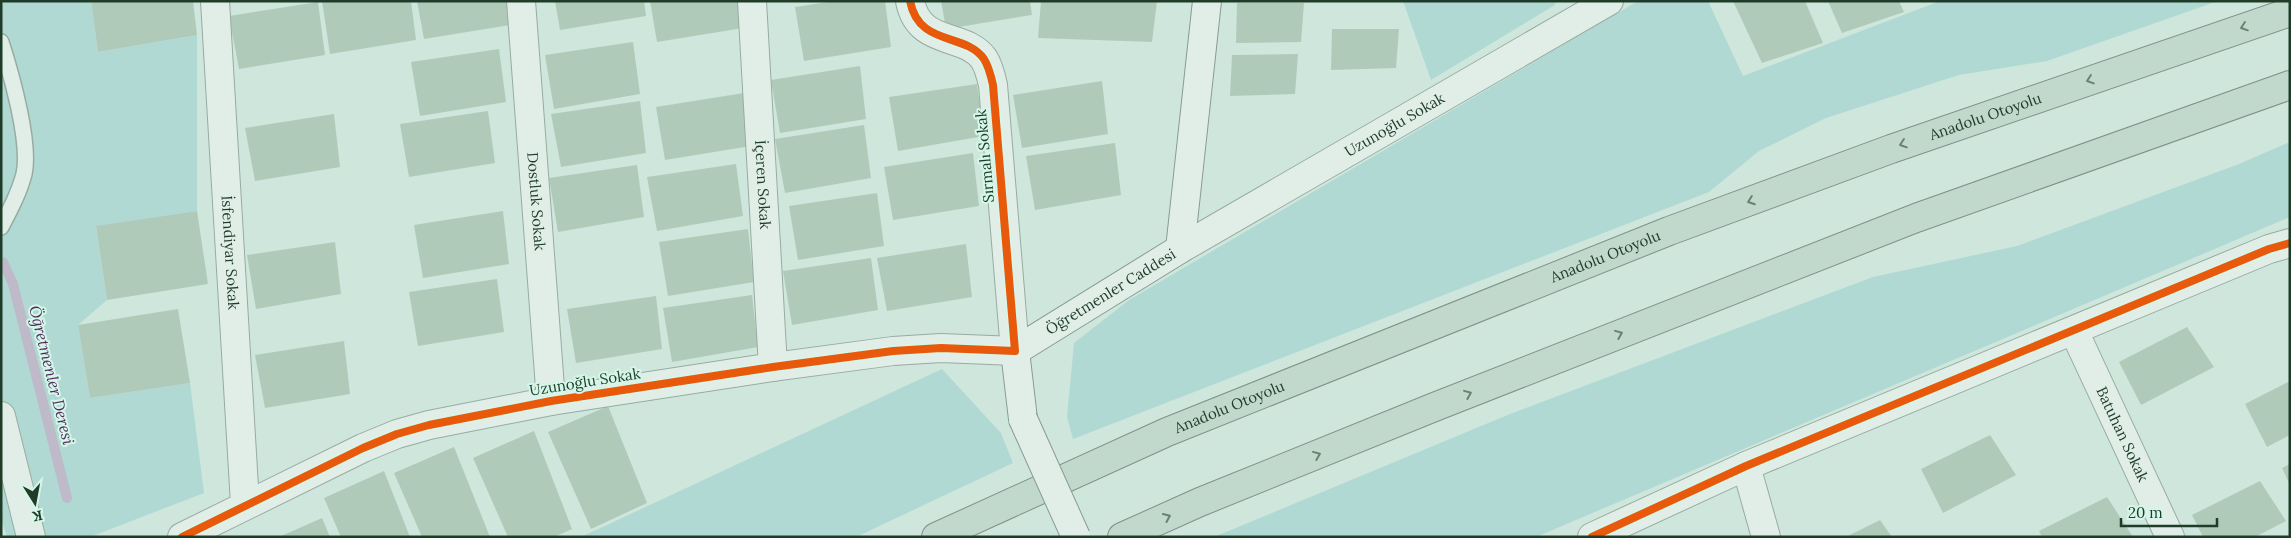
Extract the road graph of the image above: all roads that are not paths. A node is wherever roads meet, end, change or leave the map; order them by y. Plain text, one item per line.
1 (215, 1) edge
2 (521, 1) edge
3 (752, 1) edge
4 (910, 1) edge
5 (1207, 1) edge
6 (1609, 1) edge
7 (1574, 11) edge
8 (2290, 12) edge
9 (1, 42) edge
10 (2290, 86) edge
11 (1, 227) edge
12 (2290, 243) edge
13 (1180, 249) junction
14 (2074, 331) junction
15 (1015, 351) junction
16 (773, 367) junction
17 (551, 401) junction
18 (1, 416) edge
19 (1746, 466) junction
20 (245, 504) junction
21 (31, 537) edge
22 (182, 537) edge
23 (936, 537) edge
24 (1076, 537) edge
25 (1122, 537) edge
26 (1592, 537) edge
27 (1766, 537) edge
28 (2170, 537) edge

1 - 20 street, İsfendiyar Sokak
2 - 17 street, Dostluk Sokak
3 - 16 street, İçeren Sokak
4 - 15 street, Sırmalı Sokak
5 - 13 street, Öğretmenler Caddesi
6 - 7 street, Uzunoğlu Sokak
7 - 13 street, Uzunoğlu Sokak
8 -> 23 highway, Anadolu Otoyolu
9 - 11 lane
25 -> 10 highway
12 - 14 street
13 - 15 street, Öğretmenler Caddesi
14 - 19 street
14 - 28 street, Batuhan Sokak
15 - 16 street, Uzunoğlu Sokak
15 - 24 street, bridge
16 - 17 street, Uzunoğlu Sokak
17 - 20 street, Uzunoğlu Sokak
18 - 21 street
19 - 26 street
19 - 27 street
20 - 22 street, Uzunoğlu Sokak

